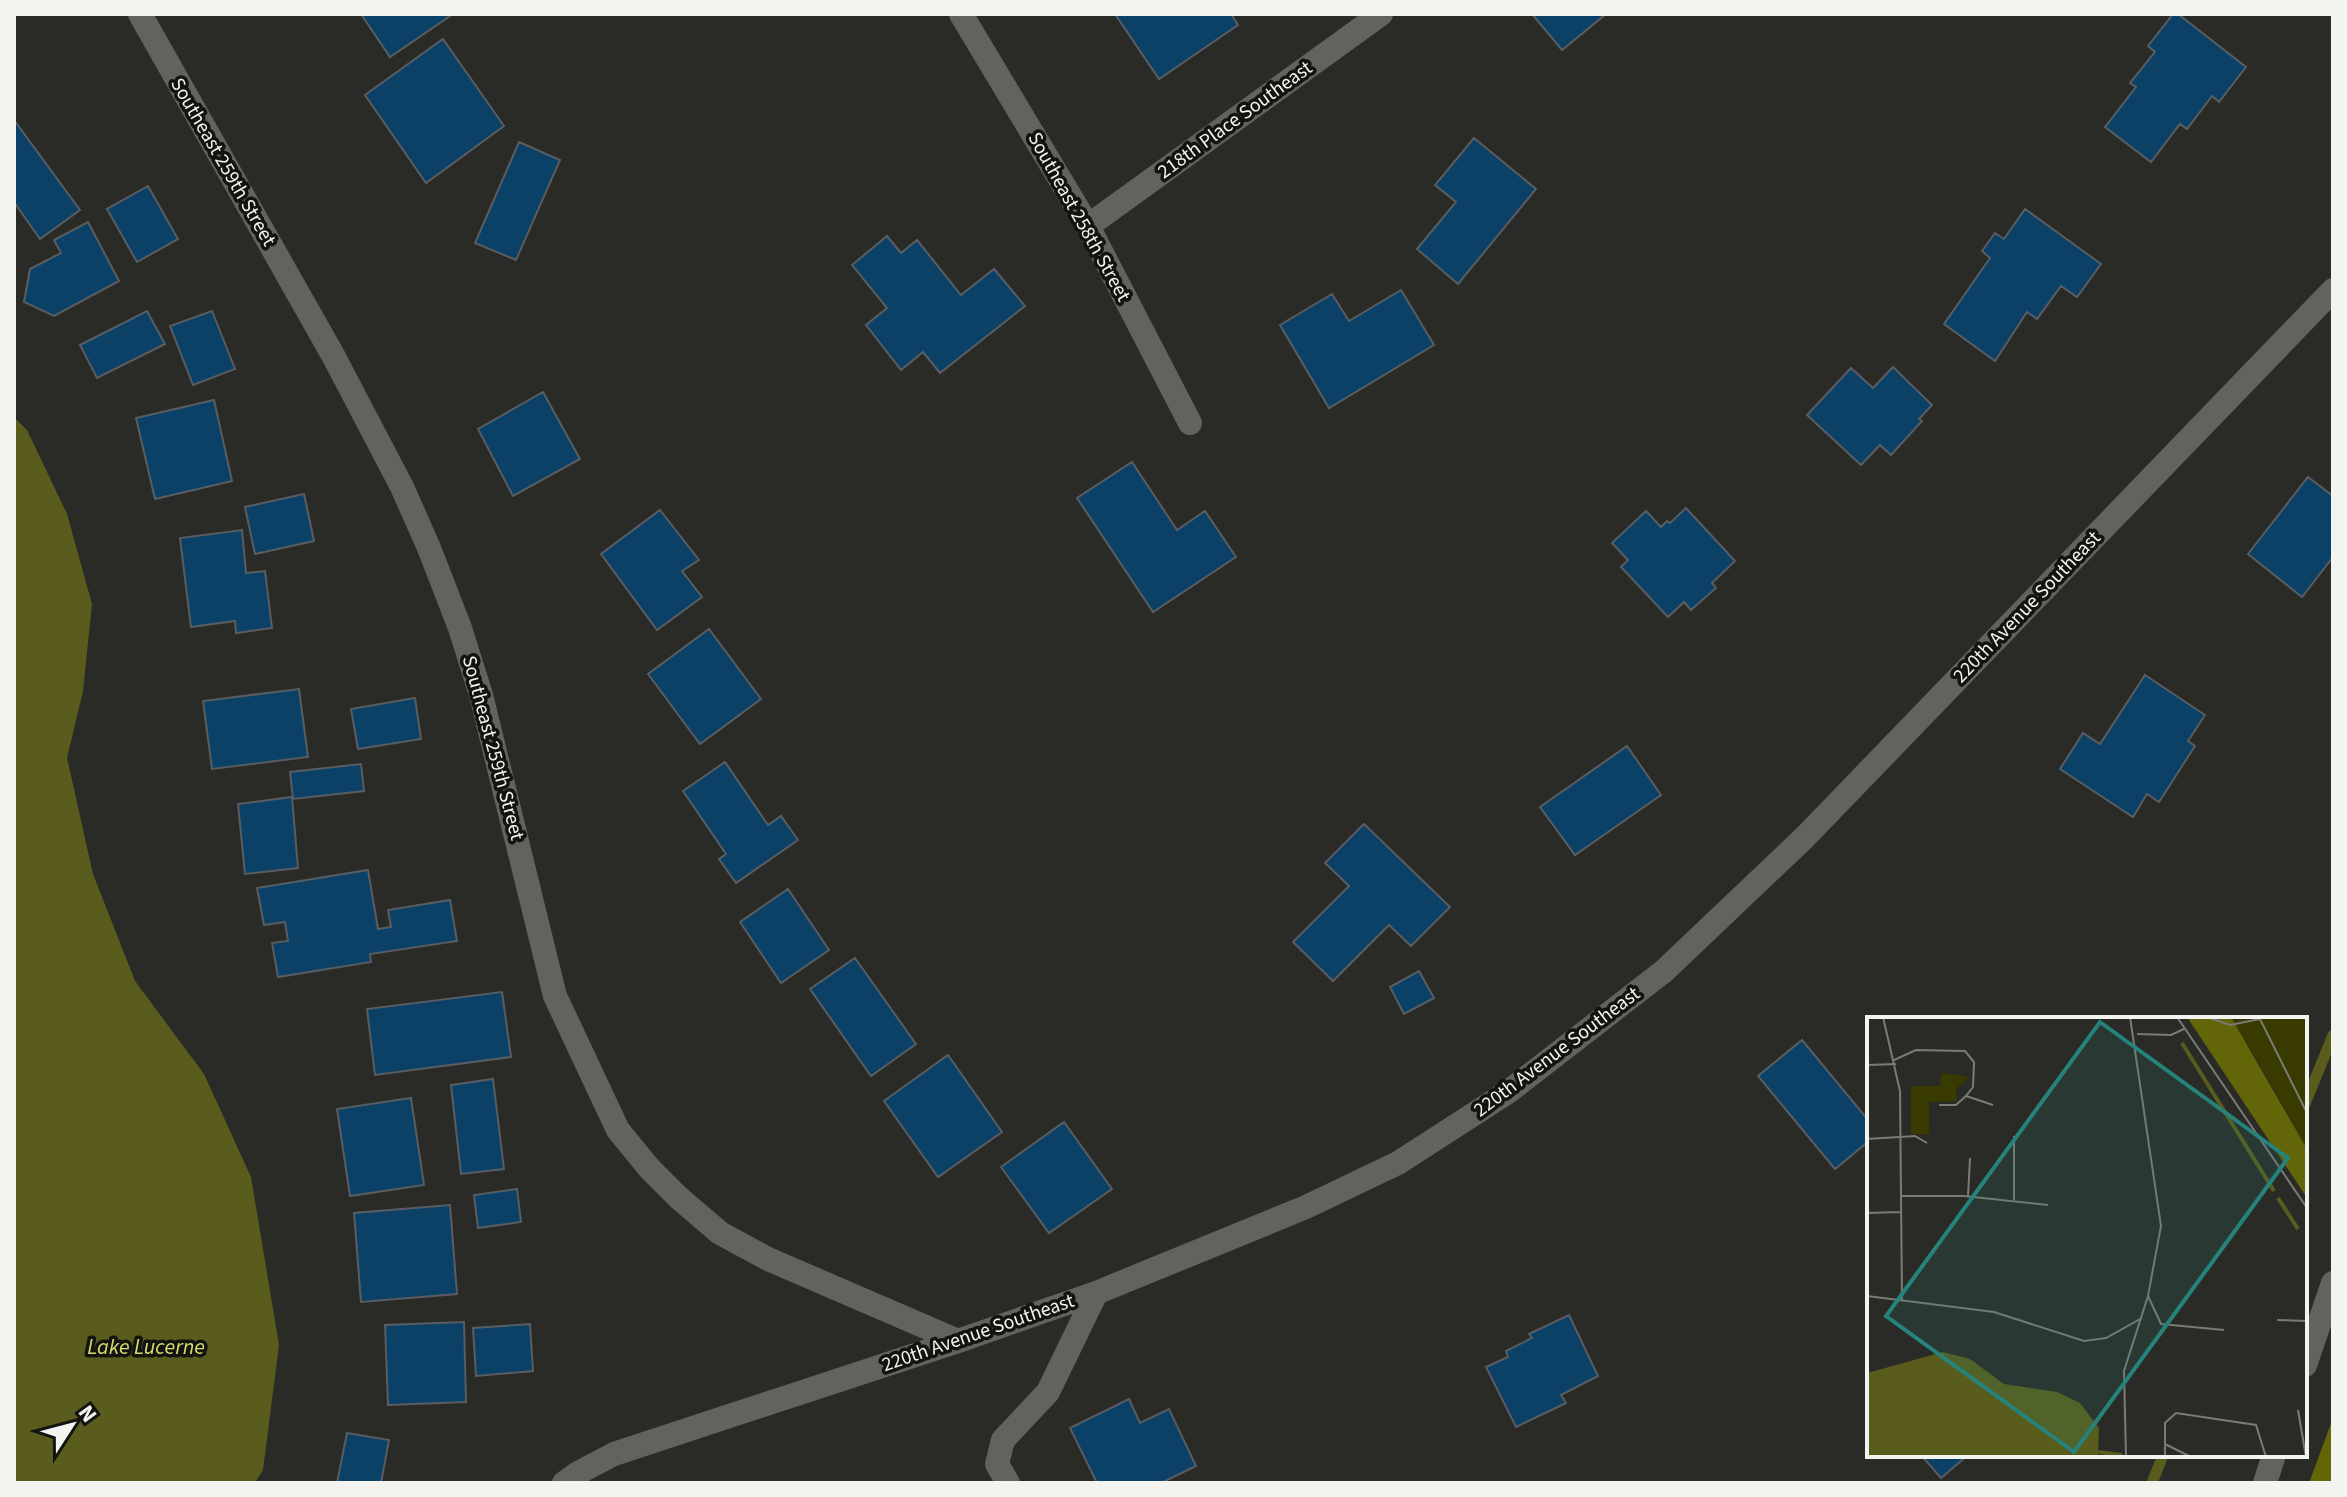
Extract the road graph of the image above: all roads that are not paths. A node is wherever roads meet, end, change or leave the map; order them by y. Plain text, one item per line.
1 (961, 14) edge
2 (1381, 14) edge
3 (145, 16) edge
4 (1088, 226) junction
5 (2333, 290) edge
6 (1190, 423) dead end
7 (2333, 1283) edge
8 (1096, 1293) junction
9 (958, 1341) junction
10 (2307, 1359) edge
11 (2273, 1457) edge
12 (564, 1483) edge
13 (1008, 1483) edge
14 (2265, 1483) edge

1 - 4 street, Southeast 258th Street
2 - 4 street, 218th Place Southeast
3 - 9 street, Southeast 259th Street
4 - 6 street, Southeast 258th Street
5 - 8 street, 220th Avenue Southeast
7 - 10 street
8 - 9 street, 220th Avenue Southeast
8 - 13 street
9 - 12 street, 220th Avenue Southeast
11 - 14 street

